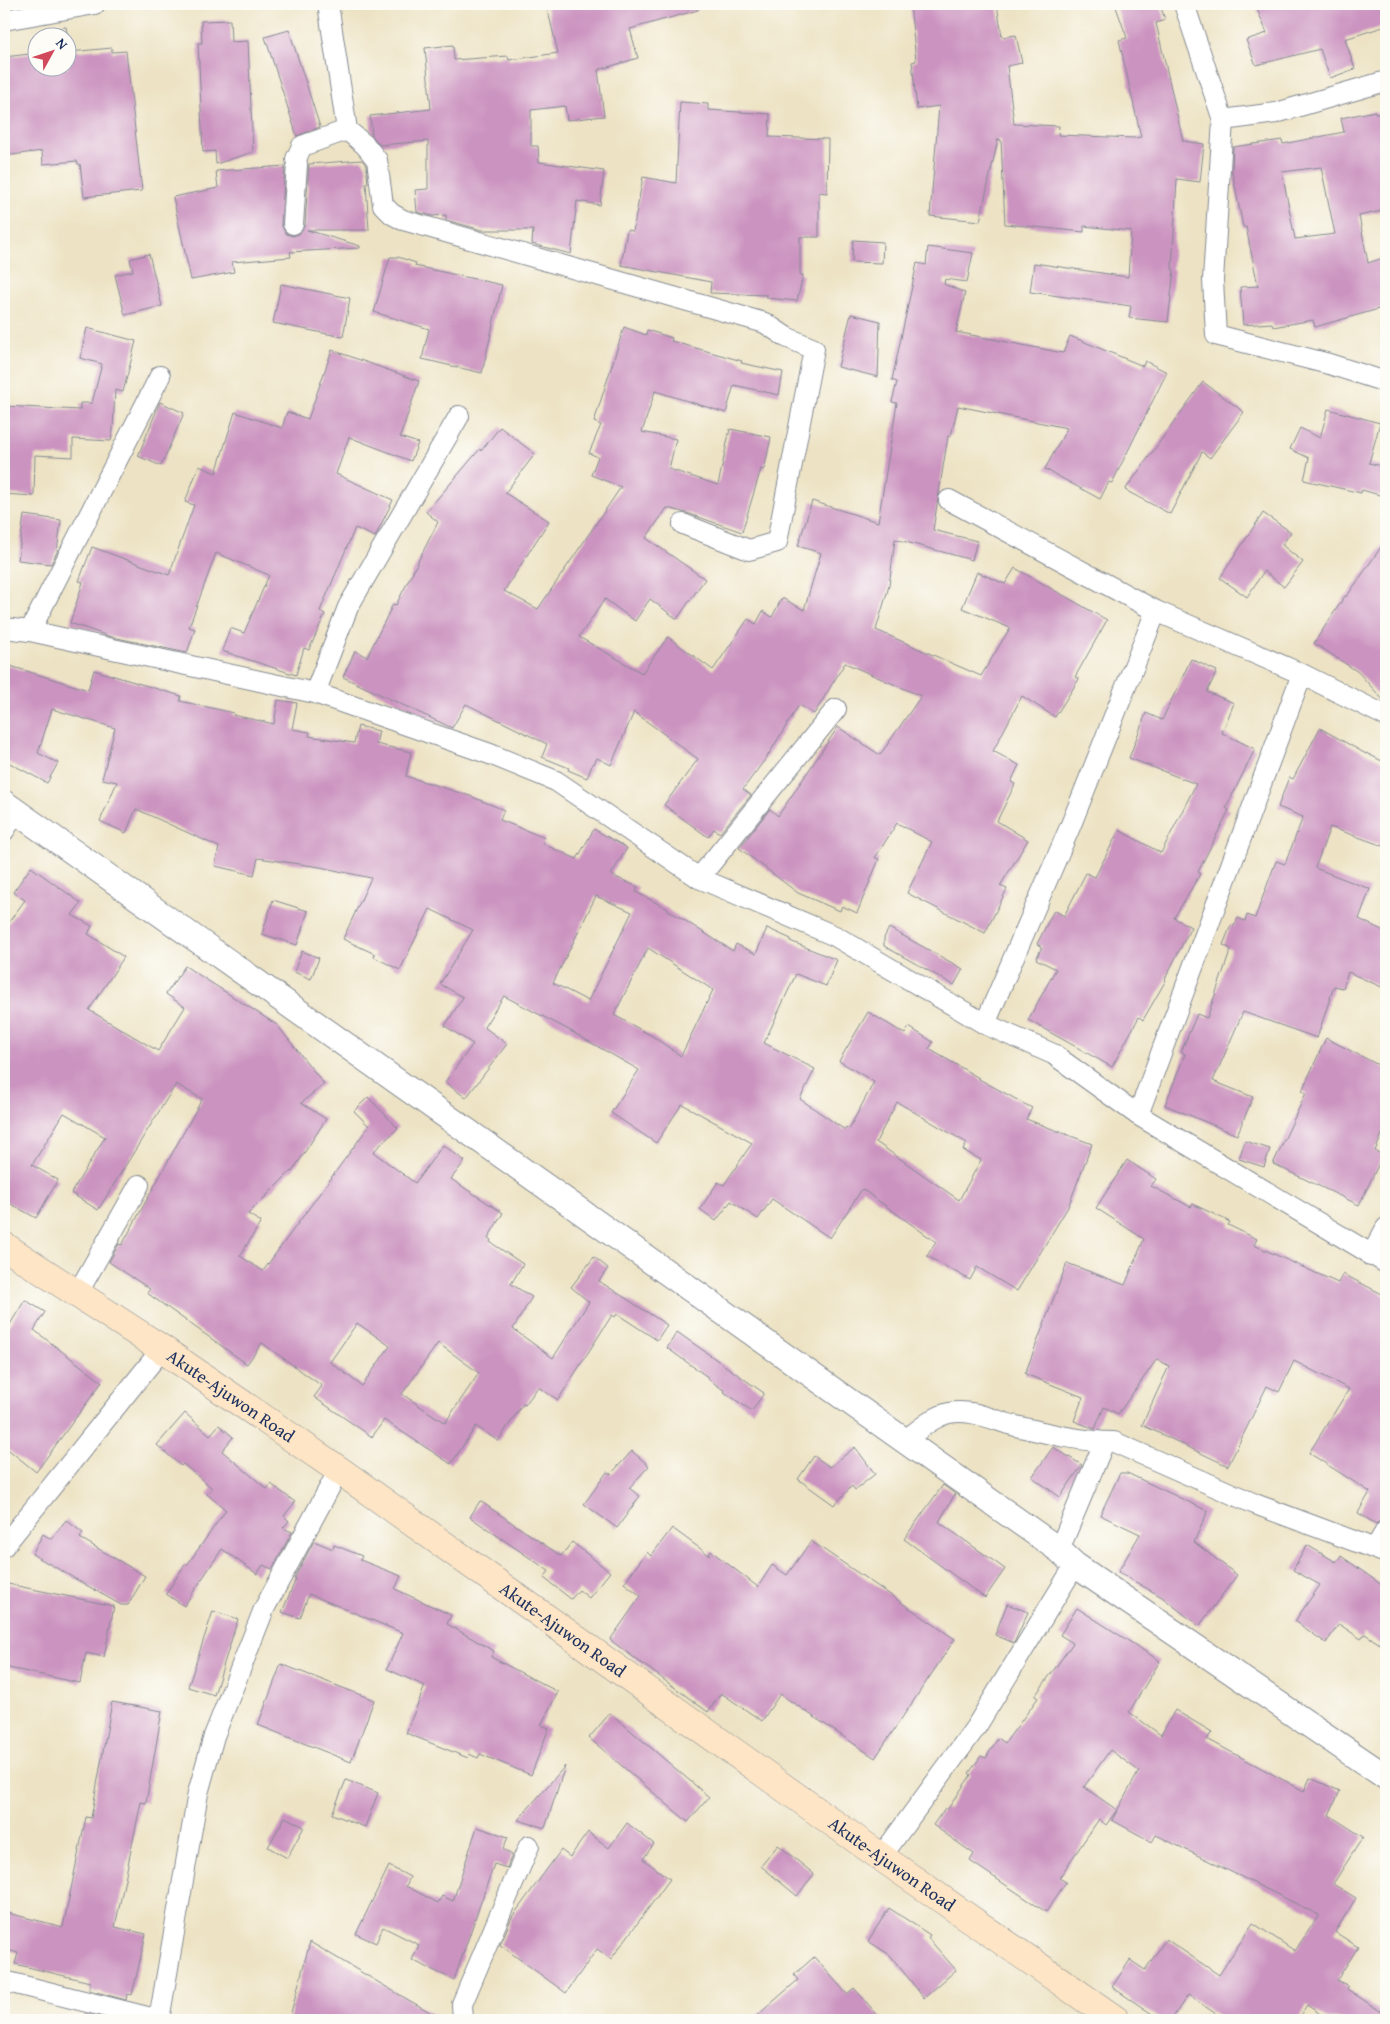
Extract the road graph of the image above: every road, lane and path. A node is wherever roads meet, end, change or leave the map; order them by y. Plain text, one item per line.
1 (95, 4) edge
2 (328, 4) edge
3 (1184, 4) edge
4 (4, 20) edge
5 (1386, 81) edge
6 (1223, 120) junction
7 (347, 130) junction
8 (293, 224) dead end
9 (160, 376) dead end
10 (1386, 382) edge
11 (459, 416) dead end
12 (948, 500) dead end
13 (683, 524) dead end
14 (1156, 611) junction
15 (4, 628) edge
16 (30, 631) junction
17 (1302, 674) junction
18 (315, 693) junction
19 (836, 709) dead end
20 (1386, 716) edge
21 (8, 815) edge
22 (699, 878) junction
23 (984, 1024) junction
24 (1138, 1115) junction
25 (139, 1185) dead end
26 (1386, 1228) edge
27 (4, 1246) edge
28 (1379, 1260) edge
29 (77, 1294) junction
30 (162, 1349) junction
31 (904, 1441) junction
32 (1099, 1442) junction
33 (339, 1470) junction
34 (1386, 1530) edge
35 (4, 1546) edge
36 (1381, 1550) edge
37 (1067, 1558) junction
38 (1386, 1777) edge
39 (529, 1846) dead end
40 (881, 1857) junction
41 (4, 1981) edge
42 (159, 2020) edge
43 (463, 2020) edge
44 (1115, 2020) edge

1 - 4 street
2 - 7 street
3 - 6 street
5 - 6 street
6 - 10 street
7 - 8 street
7 - 13 street
9 - 16 street
11 - 18 street
12 - 14 street
14 - 17 street
14 - 23 street
15 - 16 street
16 - 18 street
17 - 20 street
17 - 24 street
18 - 22 street
19 - 22 street
21 - 31 street
22 - 23 street
23 - 24 street
24 - 28 street
25 - 29 street
26 - 28 street
27 - 29 main road, Akute-Ajuwon Road
29 - 30 main road, Akute-Ajuwon Road
30 - 33 main road, Akute-Ajuwon Road
30 - 35 street
31 - 32 street
31 - 37 street
32 - 36 street
32 - 37 street
33 - 40 main road, Akute-Ajuwon Road
33 - 42 street
34 - 36 street
37 - 38 street
37 - 40 street
39 - 43 street
40 - 44 main road, Akute-Ajuwon Road
41 - 42 street

